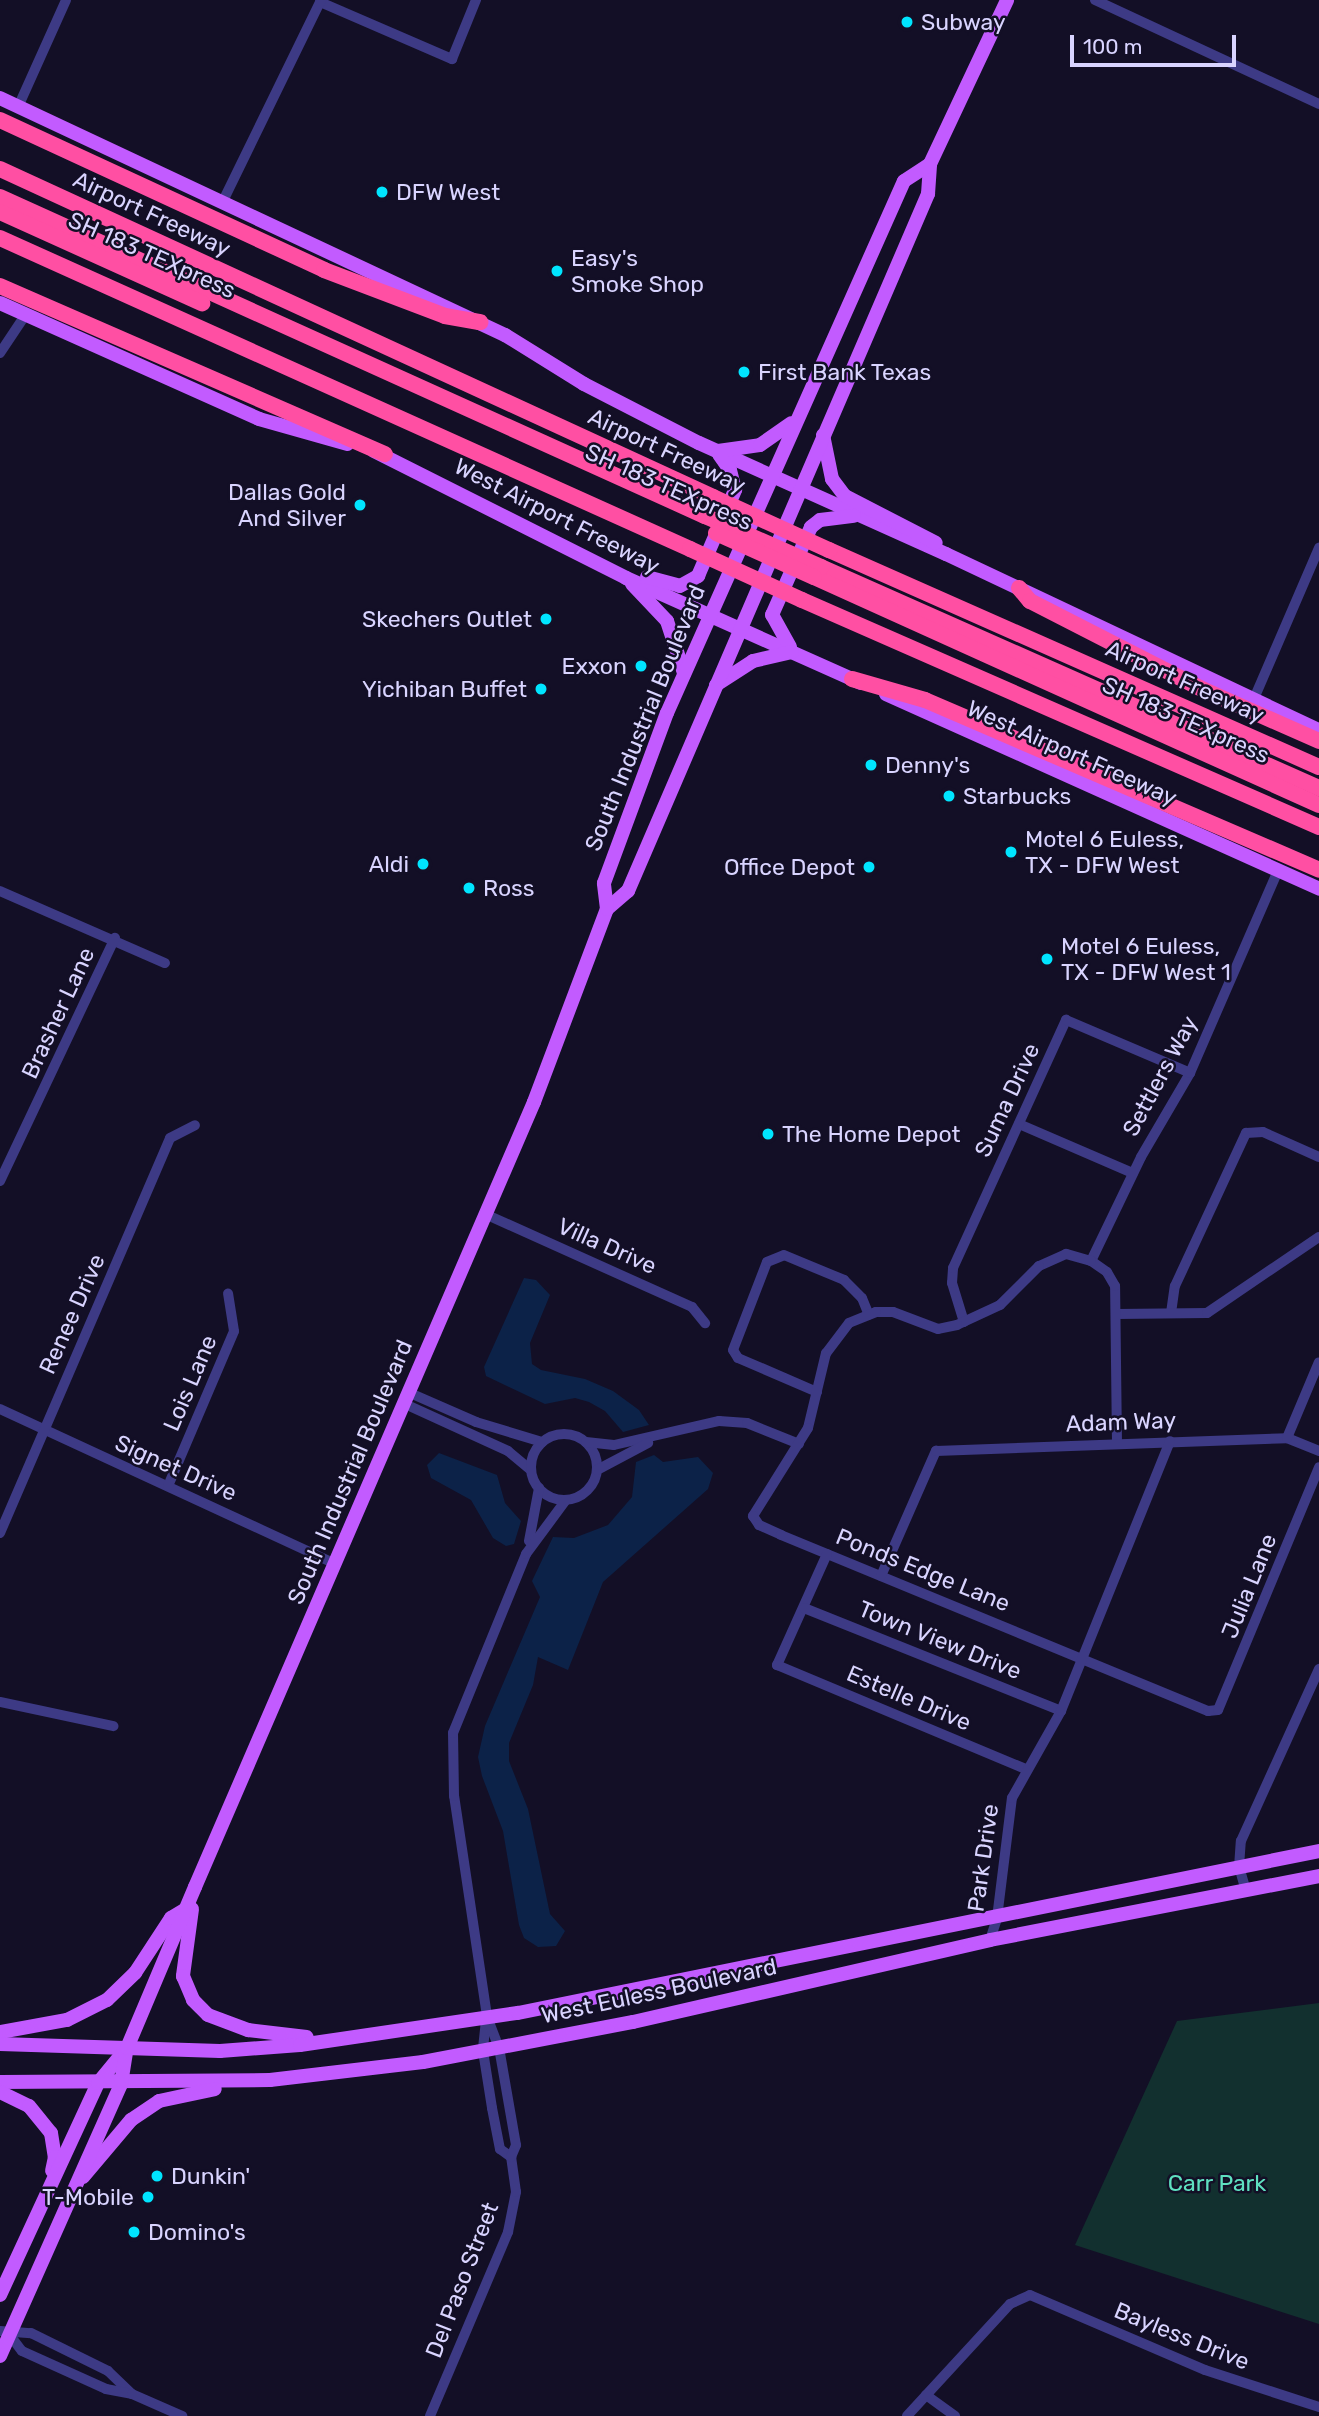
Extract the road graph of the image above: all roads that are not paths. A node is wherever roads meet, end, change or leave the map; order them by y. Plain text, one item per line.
1 (66, 0) edge
2 (476, 0) edge
3 (1007, 0) edge
4 (1095, 0) edge
5 (320, 1) edge
6 (0, 98) edge
7 (1319, 104) edge
8 (18, 107) junction
9 (0, 120) edge
10 (930, 164) junction
11 (0, 169) edge
12 (0, 197) edge
13 (223, 201) junction
14 (0, 212) edge
15 (0, 239) edge
16 (0, 279) edge
17 (0, 286) edge
18 (2, 308) edge
19 (26, 314) junction
20 (480, 322) junction
21 (0, 353) edge
22 (174, 360) junction
23 (796, 419) junction
24 (823, 434) junction
25 (717, 451) junction
26 (385, 454) junction
27 (771, 477) junction
28 (799, 490) junction
29 (859, 516) junction
30 (703, 521) junction
31 (1319, 548) edge
32 (946, 554) junction
33 (612, 570) junction
34 (818, 572) junction
35 (626, 578) junction
36 (1019, 588) junction
37 (709, 614) junction
38 (738, 627) junction
39 (793, 652) junction
40 (684, 673) junction
41 (852, 679) junction
42 (713, 688) junction
43 (1254, 701) junction
44 (1319, 730) edge
45 (1319, 741) edge
46 (1319, 767) edge
47 (1319, 788) edge
48 (1319, 805) edge
49 (1319, 827) edge
50 (1319, 870) edge
51 (1278, 871) junction
52 (1319, 889) edge
53 (0, 891) edge
54 (607, 909) junction
55 (115, 938) junction
56 (165, 962) dead end
57 (1190, 1073) junction
58 (1019, 1124) junction
59 (195, 1125) dead end
60 (1319, 1157) edge
61 (1133, 1173) junction
62 (0, 1181) edge
63 (485, 1214) junction
64 (1319, 1237) edge
65 (1091, 1261) junction
66 (228, 1293) dead end
67 (1171, 1313) junction
68 (1117, 1314) junction
69 (869, 1315) junction
70 (964, 1322) junction
71 (705, 1323) dead end
72 (1319, 1362) edge
73 (817, 1392) junction
74 (407, 1399) junction
75 (0, 1409) edge
76 (44, 1431) junction
77 (657, 1438) junction
78 (1287, 1438) junction
79 (1170, 1441) junction
80 (542, 1442) junction
81 (586, 1442) junction
82 (1117, 1443) junction
83 (799, 1444) junction
84 (1319, 1451) edge
85 (1319, 1467) edge
86 (531, 1470) junction
87 (597, 1470) junction
88 (168, 1486) junction
89 (539, 1488) junction
90 (566, 1500) junction
91 (0, 1533) edge
92 (526, 1554) junction
93 (827, 1554) junction
94 (335, 1564) junction
95 (881, 1576) junction
96 (804, 1608) junction
97 (1083, 1658) junction
98 (1319, 1669) edge
99 (0, 1702) edge
100 (1061, 1711) junction
101 (1208, 1711) joint
102 (113, 1726) dead end
103 (1026, 1769) junction
104 (1319, 1851) edge
105 (1239, 1867) junction
106 (1319, 1876) edge
107 (195, 1887) junction
108 (1246, 1891) junction
109 (186, 1909) junction
110 (997, 1918) junction
111 (990, 1940) junction
112 (487, 2016) junction
113 (0, 2032) edge
114 (344, 2038) junction
115 (0, 2044) edge
116 (127, 2048) junction
117 (499, 2048) junction
118 (482, 2051) junction
119 (270, 2080) junction
120 (0, 2082) edge
121 (98, 2083) junction
122 (121, 2084) junction
123 (0, 2092) edge
124 (510, 2157) junction
125 (65, 2200) junction
126 (45, 2202) junction
127 (0, 2295) edge
128 (5, 2333) edge
129 (0, 2356) edge
130 (132, 2394) junction
131 (926, 2395) junction
132 (1319, 2407) edge
133 (182, 2416) edge
134 (430, 2416) edge
135 (907, 2416) edge
136 (955, 2416) edge

1 - 8 street
2 - 5 street
3 - 10 main road
4 - 7 street
5 - 13 street
6 - 8 main road, Airport Freeway
8 - 13 main road, Airport Freeway
9 - 20 highway
10 - 23 main road, South Industrial Boulevard
10 - 24 main road, South Industrial Boulevard
11 - 46 highway, Airport Freeway, bridge
12 - 30 highway, SH 183 TEXpress
13 - 20 main road, Airport Freeway
14 - 30 highway, SH 183 TEXpress
15 - 49 highway, bridge
16 - 22 highway
17 - 22 highway
18 - 19 main road, West Airport Freeway
19 - 21 street
19 - 26 main road, West Airport Freeway
20 - 25 main road, Airport Freeway
22 - 26 highway
23 - 25 main road
23 - 27 main road, South Industrial Boulevard
24 - 28 main road, South Industrial Boulevard
24 - 32 main road
25 - 27 main road, Airport Freeway
25 - 33 main road
26 - 33 main road, West Airport Freeway
27 - 28 main road, Airport Freeway
27 - 37 main road, South Industrial Boulevard
28 - 29 main road
28 - 38 main road, South Industrial Boulevard
29 - 32 main road
29 - 39 main road
30 - 34 highway, SH 183 TEXpress, bridge
31 - 43 street
32 - 36 main road
33 - 35 main road, West Airport Freeway
34 - 47 highway, SH 183 TEXpress
34 - 48 highway, SH 183 TEXpress
35 - 37 main road, West Airport Freeway
35 - 40 main road
36 - 43 main road
36 - 45 highway
37 - 38 main road, West Airport Freeway
37 - 40 main road, South Industrial Boulevard
38 - 39 main road, West Airport Freeway
38 - 42 main road, South Industrial Boulevard
39 - 41 main road, West Airport Freeway
39 - 42 main road
40 - 54 main road, South Industrial Boulevard
41 - 50 highway
41 - 51 main road, West Airport Freeway
42 - 54 main road, South Industrial Boulevard
43 - 44 main road
51 - 52 main road, West Airport Freeway
51 - 57 street, Settlers Way
53 - 55 street
54 - 63 main road, South Industrial Boulevard
55 - 56 street
55 - 62 street, Brasher Lane
57 - 58 street, Suma Drive
57 - 61 street, Settlers Way
58 - 61 street
58 - 70 street, Suma Drive
59 - 76 street, Renee Drive
60 - 67 street
61 - 65 street, Settlers Way
63 - 71 street, Villa Drive
63 - 74 main road, South Industrial Boulevard
64 - 67 street
65 - 68 street
65 - 70 street
66 - 88 street, Lois Lane
67 - 68 street
68 - 82 street
69 - 70 street
69 - 73 street
69 - 73 street
72 - 78 street
73 - 83 street
74 - 80 street
74 - 86 street
74 - 94 main road, South Industrial Boulevard
75 - 76 street, Signet Drive
76 - 88 street, Signet Drive
76 - 91 street, Renee Drive
77 - 81 street
77 - 83 street
77 - 87 street
78 - 79 street, Adam Way
78 - 84 street
79 - 82 street, Adam Way
79 - 97 street, Park Drive
80 - 81 street
80 - 86 street
81 - 87 street
82 - 95 street, Adam Way
83 - 93 street, Ponds Edge Lane
85 - 101 street, Julia Lane
86 - 89 street
87 - 90 street
88 - 94 street, Signet Drive
89 - 90 street
89 - 92 street
90 - 92 street
92 - 112 street, Del Paso Street
93 - 95 street, Ponds Edge Lane
93 - 96 street
94 - 107 main road, South Industrial Boulevard
95 - 97 street, Ponds Edge Lane
96 - 100 street, Town View Drive
96 - 103 street, Estelle Drive
97 - 100 street, Park Drive
97 - 101 street, Ponds Edge Lane
98 - 105 street
99 - 102 street
100 - 103 street, Park Drive
103 - 110 street, Park Drive
104 - 105 main road, West Euless Boulevard
105 - 108 street
105 - 110 main road, West Euless Boulevard
106 - 108 main road, West Euless Boulevard
107 - 109 main road, South Industrial Boulevard
107 - 114 main road
108 - 111 main road, West Euless Boulevard
109 - 113 main road
109 - 116 main road, South Industrial Boulevard
110 - 111 street, Park Drive
110 - 112 main road, West Euless Boulevard
111 - 117 main road, West Euless Boulevard
112 - 114 main road, West Euless Boulevard
112 - 117 street, Del Paso Street
112 - 118 street, Del Paso Street
114 - 116 main road, West Euless Boulevard
115 - 116 main road, West Euless Boulevard
116 - 121 main road, South Industrial Boulevard
116 - 122 main road, South Industrial Boulevard
117 - 118 main road, West Euless Boulevard
117 - 124 street, Del Paso Street
118 - 119 main road, West Euless Boulevard
118 - 124 street, Del Paso Street
119 - 122 main road, West Euless Boulevard
119 - 125 main road
120 - 121 main road, West Euless Boulevard
121 - 122 main road, West Euless Boulevard
121 - 126 main road, South Industrial Boulevard
122 - 125 main road, South Industrial Boulevard
123 - 126 main road
124 - 134 street, Del Paso Street
125 - 128 main road, South Industrial Boulevard
126 - 127 main road, South Industrial Boulevard
128 - 129 main road, South Industrial Boulevard
128 - 130 street
128 - 130 street
130 - 133 street
131 - 132 street, Bayless Drive
131 - 135 street
131 - 136 street

